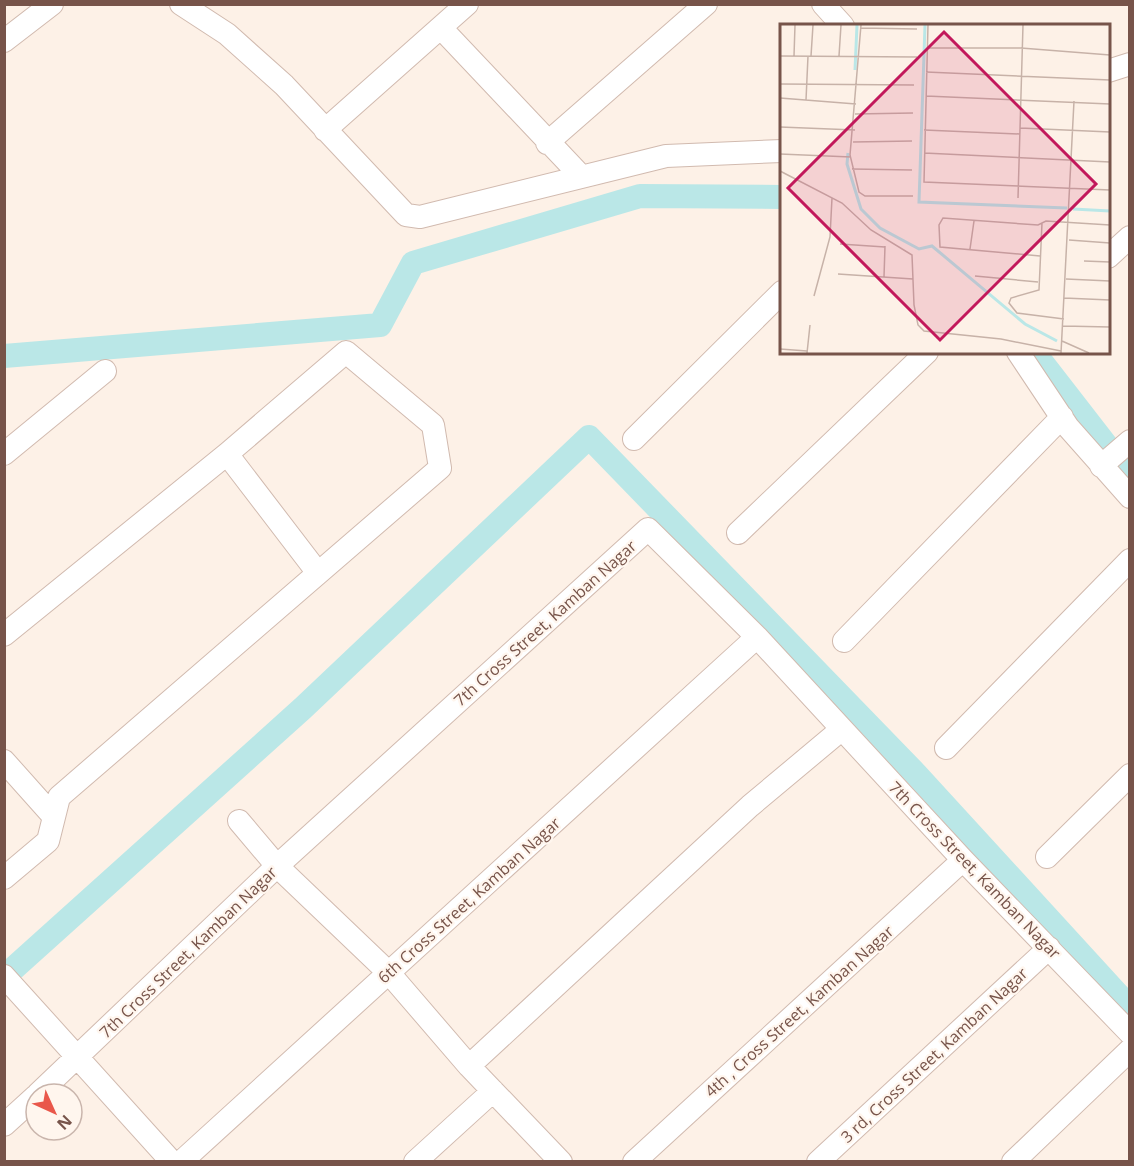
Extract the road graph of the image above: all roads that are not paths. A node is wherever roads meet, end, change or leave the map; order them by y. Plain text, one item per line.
1 (51, 4) edge
2 (181, 4) edge
3 (467, 4) edge
4 (706, 4) edge
5 (823, 4) edge
6 (841, 24) edge
7 (441, 28) junction
8 (4, 41) edge
9 (1130, 64) edge
10 (1110, 70) edge
11 (325, 130) junction
12 (547, 143) junction
13 (780, 151) edge
14 (581, 176) junction
15 (1130, 237) edge
16 (1110, 255) edge
17 (780, 294) edge
18 (925, 354) edge
19 (1018, 354) edge
20 (105, 370) dead end
21 (1062, 417) junction
22 (634, 439) dead end
23 (1130, 441) edge
24 (4, 454) edge
25 (227, 454) junction
26 (1101, 466) junction
27 (1130, 497) edge
28 (738, 533) dead end
29 (1130, 560) edge
30 (318, 573) junction
31 (4, 635) edge
32 (757, 637) junction
33 (844, 641) dead end
34 (842, 729) junction
35 (946, 748) dead end
36 (4, 761) edge
37 (1130, 775) edge
38 (54, 817) junction
39 (239, 821) dead end
40 (1047, 857) dead end
41 (963, 860) junction
42 (277, 866) junction
43 (4, 878) edge
44 (1049, 948) junction
45 (389, 973) junction
46 (4, 976) edge
47 (1130, 1033) edge
48 (1130, 1050) edge
49 (79, 1057) junction
50 (469, 1066) junction
51 (51, 1082) edge
52 (493, 1091) junction
53 (24, 1107) edge
54 (4, 1125) edge
55 (172, 1161) edge
56 (181, 1161) edge
57 (415, 1161) edge
58 (561, 1161) edge
59 (634, 1161) edge
60 (818, 1161) edge
61 (1013, 1161) edge

1 - 8 street
2 - 11 street
3 - 7 street
4 - 12 street
5 - 6 street
7 - 11 street
7 - 12 street
9 - 10 street
11 - 14 street
12 - 14 street
13 - 14 street
15 - 16 street
17 - 22 street
18 - 28 street
19 - 21 street
20 - 24 street
21 - 26 street
21 - 33 street
23 - 26 street
25 - 30 street
25 - 30 street
25 - 31 street
26 - 27 street
29 - 35 street
30 - 38 street
32 - 34 street, 7th Cross Street, Kamban Nagar
32 - 42 street, 7th Cross Street, Kamban Nagar
32 - 45 street, 6th Cross Street, Kamban Nagar
34 - 41 street, 7th Cross Street, Kamban Nagar
34 - 50 street
36 - 38 street
37 - 40 street
38 - 43 street
39 - 42 street
41 - 44 street, 7th Cross Street, Kamban Nagar
41 - 59 street, 4th , Cross Street, Kamban Nagar
42 - 45 street
42 - 49 street, 7th Cross Street, Kamban Nagar
44 - 47 street, 7th Cross Street, Kamban Nagar
44 - 60 street, 3 rd, Cross Street, Kamban Nagar
45 - 50 street
45 - 56 street, 6th Cross Street, Kamban Nagar
46 - 49 street
48 - 61 street
49 - 51 street, 7th Cross Street, Kamban Nagar
49 - 55 street
50 - 52 street
52 - 57 street
52 - 58 street
53 - 54 street, 7th Cross Street, Kamban Nagar

